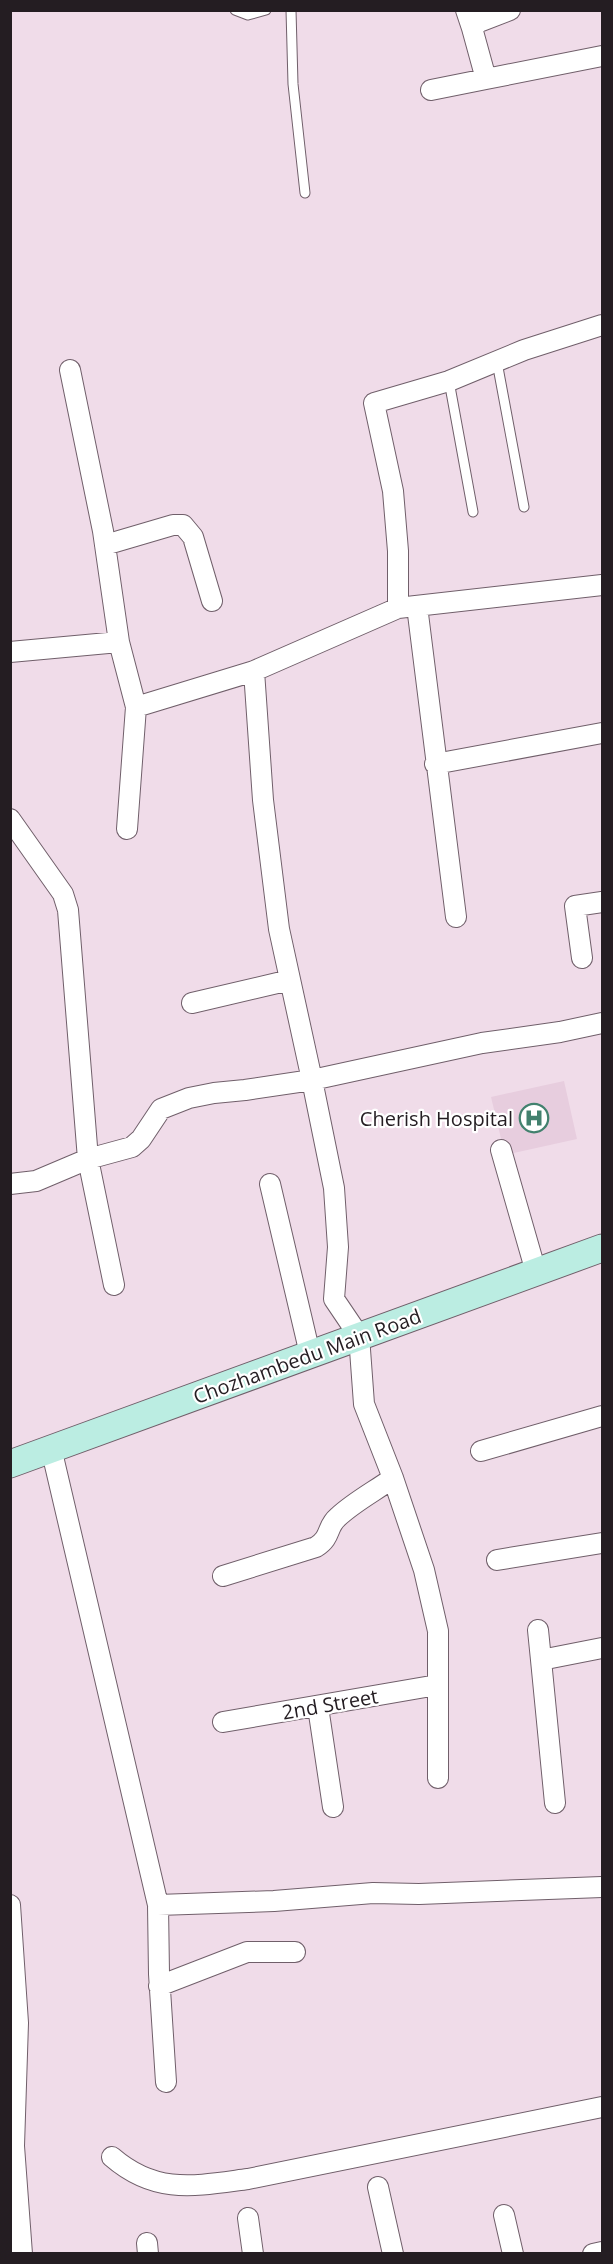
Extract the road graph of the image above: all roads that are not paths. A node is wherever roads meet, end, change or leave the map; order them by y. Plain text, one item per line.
1 (235, 10) edge
2 (266, 10) edge
3 (291, 10) edge
4 (510, 10) edge
5 (469, 19) edge
6 (603, 56) edge
7 (486, 79) junction
8 (431, 90) dead end
9 (304, 193) dead end
10 (603, 325) edge
11 (497, 362) junction
12 (70, 370) dead end
13 (449, 381) junction
14 (524, 507) dead end
15 (473, 512) dead end
16 (105, 544) junction
17 (603, 585) edge
18 (212, 602) dead end
19 (408, 607) junction
20 (119, 642) junction
21 (10, 652) edge
22 (254, 671) junction
23 (136, 707) junction
24 (603, 733) edge
25 (435, 764) junction
26 (10, 819) edge
27 (127, 829) dead end
28 (603, 902) edge
29 (456, 917) dead end
30 (582, 958) dead end
31 (290, 980) junction
32 (192, 1004) dead end
33 (603, 1023) edge
34 (312, 1080) junction
35 (501, 1150) dead end
36 (88, 1159) junction
37 (10, 1184) edge
38 (270, 1184) dead end
39 (603, 1248) edge
40 (536, 1272) junction
41 (114, 1285) dead end
42 (359, 1336) junction
43 (310, 1354) junction
44 (603, 1416) edge
45 (51, 1448) junction
46 (481, 1451) dead end
47 (10, 1464) edge
48 (393, 1478) junction
49 (603, 1544) edge
50 (496, 1560) dead end
51 (224, 1576) dead end
52 (538, 1630) dead end
53 (603, 1648) edge
54 (541, 1660) junction
55 (437, 1685) junction
56 (318, 1707) junction
57 (224, 1722) dead end
58 (438, 1778) dead end
59 (555, 1803) dead end
60 (333, 1807) dead end
61 (603, 1887) edge
62 (10, 1905) edge
63 (158, 1905) junction
64 (295, 1952) dead end
65 (159, 1986) junction
66 (14, 2024) edge
67 (166, 2082) dead end
68 (603, 2107) edge
69 (12, 2146) edge
70 (112, 2157) dead end
71 (378, 2187) dead end
72 (504, 2214) dead end
73 (248, 2218) dead end
74 (603, 2252) edge
75 (22, 2253) edge
76 (253, 2253) edge
77 (393, 2253) edge
78 (513, 2253) edge
79 (593, 2253) edge

1 - 2 lane
3 - 9 lane
4 - 5 street
5 - 7 street
6 - 7 street
7 - 8 street
10 - 11 street
11 - 13 street
11 - 14 lane
12 - 16 street
13 - 15 lane
13 - 19 street
16 - 18 street
16 - 20 street
17 - 19 street
19 - 22 street
19 - 25 street
20 - 21 street
20 - 23 street
22 - 23 street
22 - 31 street
23 - 27 street
24 - 25 street
25 - 29 street
26 - 36 street
28 - 30 street
31 - 32 street
31 - 34 street
33 - 34 street
34 - 36 street
34 - 42 street
35 - 40 street
36 - 37 street
36 - 41 street
38 - 43 street
39 - 40 street, Chozhambedu Main Road
40 - 42 street, Chozhambedu Main Road
42 - 43 street, Chozhambedu Main Road
42 - 48 street
43 - 45 street, Chozhambedu Main Road
44 - 46 street
45 - 47 street, Chozhambedu Main Road
45 - 63 street
48 - 51 street
48 - 55 street
49 - 50 street
52 - 54 street
53 - 54 street
54 - 59 street
55 - 56 street, 2nd Street
55 - 58 street
56 - 57 street, 2nd Street
56 - 60 street
61 - 63 street
62 - 66 street
63 - 65 street
64 - 65 street
65 - 67 street
66 - 69 street
68 - 70 street
69 - 75 street
71 - 77 street
72 - 78 street
73 - 76 street
74 - 79 street

